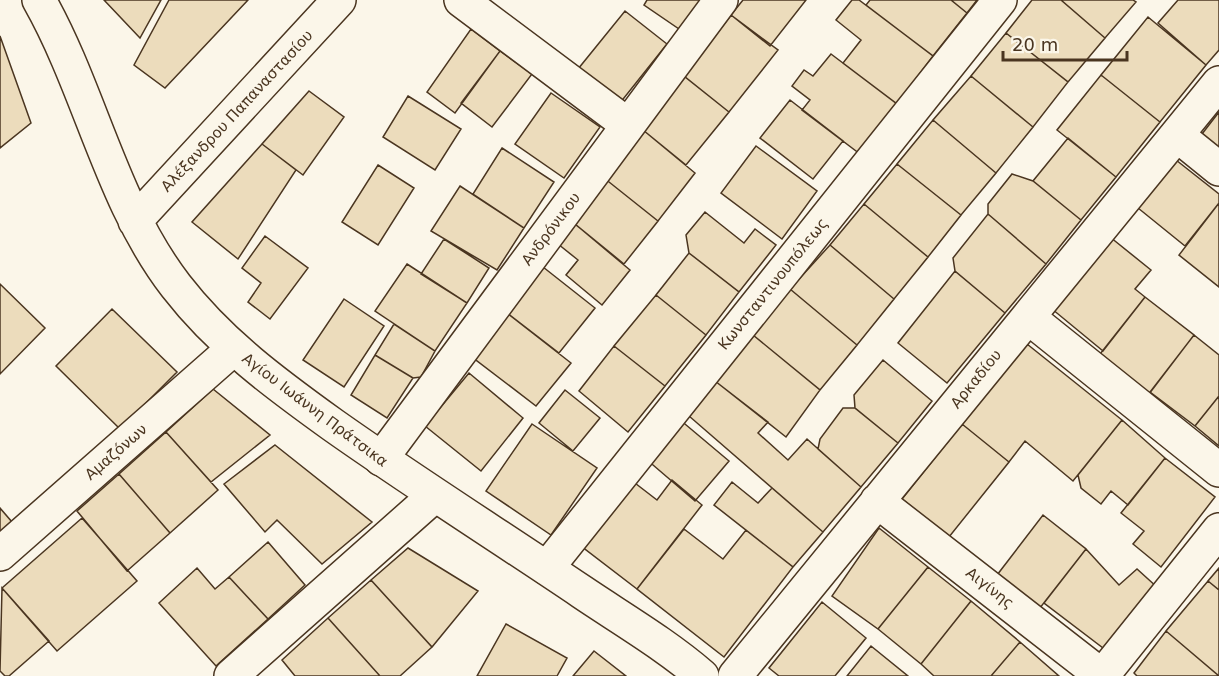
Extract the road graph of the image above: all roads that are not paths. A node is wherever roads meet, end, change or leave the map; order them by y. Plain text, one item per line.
1 (39, 0) edge
2 (339, 0) edge
3 (461, 0) edge
4 (721, 0) edge
5 (1000, 0) edge
6 (1219, 83) edge
7 (628, 125) junction
8 (1177, 135) junction
9 (1219, 169) edge
10 (135, 221) junction
11 (1028, 317) junction
12 (233, 349) junction
13 (381, 459) junction
14 (1219, 470) edge
15 (434, 496) junction
16 (877, 501) junction
17 (1219, 530) edge
18 (0, 554) edge
19 (547, 568) junction
20 (231, 676) edge
21 (702, 676) edge
22 (735, 676) edge
23 (1102, 676) edge

1 - 10 street, Αγίου Ιωάννη Πράτσικα
2 - 10 street, Αλέξανδρου Παπαναστασίου
3 - 7 street
4 - 7 street, Ανδρόνικου
5 - 19 street, Κωνσταντινουπόλεως
6 - 8 street, Αρκαδίου
7 - 13 street, Ανδρόνικου
8 - 9 street
8 - 11 street, Αρκαδίου
10 - 12 street, Αγίου Ιωάννη Πράτσικα
11 - 14 street
11 - 16 street, Αρκαδίου
12 - 13 street, Αγίου Ιωάννη Πράτσικα
12 - 18 street, Αμαζόνων
13 - 15 street, Αγίου Ιωάννη Πράτσικα
15 - 19 street, Αγίου Ιωάννη Πράτσικα
15 - 20 street
16 - 22 street, Αρκαδίου
16 - 23 street, Αιγίνης
17 - 23 street
19 - 21 street, Αγίου Ιωάννη Πράτσικα

